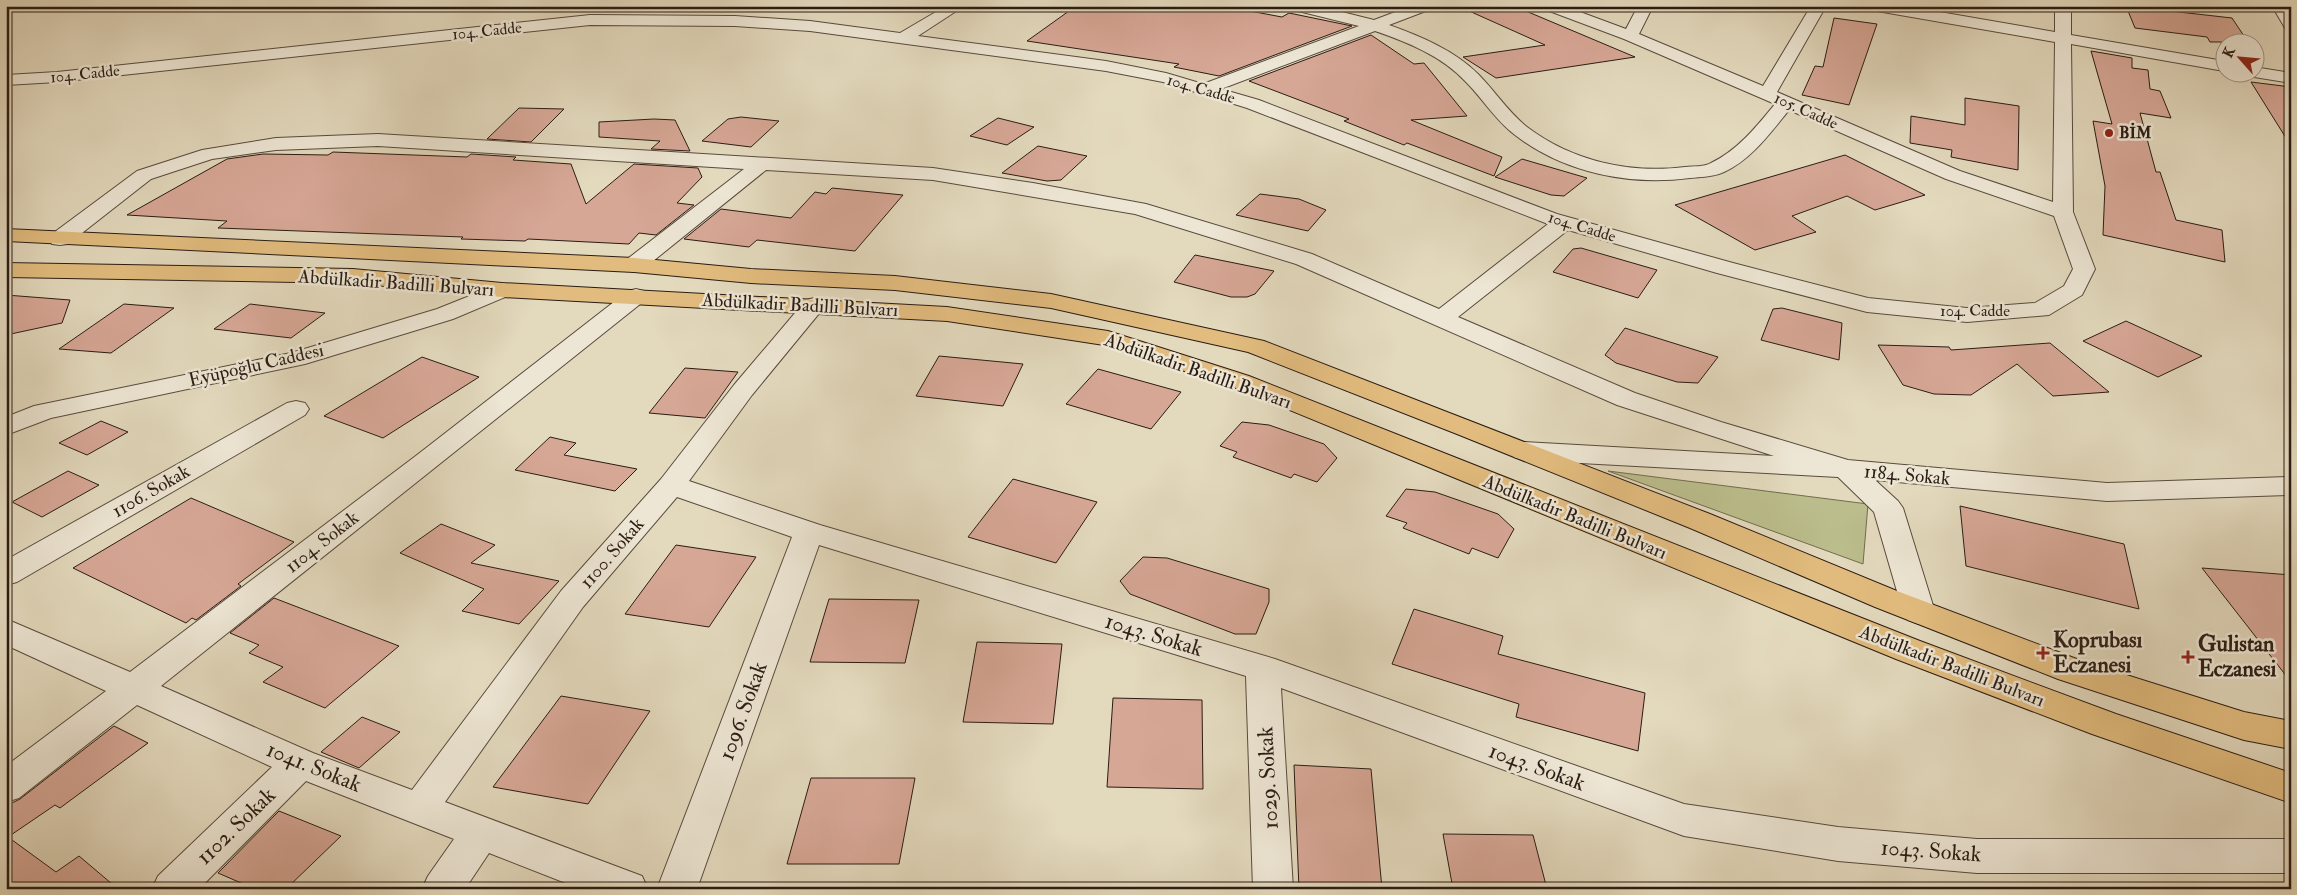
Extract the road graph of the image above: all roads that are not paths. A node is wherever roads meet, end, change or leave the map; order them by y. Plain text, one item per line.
1 (957, 6) edge
2 (1295, 6) edge
3 (1426, 6) edge
4 (1549, 6) edge
5 (1646, 6) edge
6 (1819, 6) edge
7 (1877, 6) edge
8 (2063, 6) edge
9 (2284, 11) edge
10 (1376, 26) junction
11 (2291, 26) edge
12 (1630, 36) junction
13 (903, 38) junction
14 (2062, 38) junction
15 (2214, 64) edge
16 (2264, 74) edge
17 (2291, 78) edge
18 (6, 80) edge
19 (1205, 90) junction
20 (1767, 94) junction
21 (1786, 102) junction
22 (762, 164) junction
23 (2063, 212) junction
24 (1564, 222) junction
25 (6, 235) edge
26 (60, 239) junction
27 (634, 265) junction
28 (10, 273) edge
29 (502, 290) junction
30 (636, 296) junction
31 (814, 305) junction
32 (1441, 320) junction
33 (296, 409) dead end
34 (6, 427) edge
35 (1524, 451) junction
36 (1846, 470) junction
37 (671, 485) junction
38 (2291, 486) edge
39 (809, 532) junction
40 (6, 574) edge
41 (1920, 612) junction
42 (6, 632) edge
43 (1263, 668) junction
44 (133, 688) junction
45 (2291, 735) edge
46 (300, 763) junction
47 (6, 787) edge
48 (2291, 788) edge
49 (420, 808) junction
50 (480, 832) junction
51 (2291, 856) edge
52 (172, 889) edge
53 (442, 889) edge
54 (628, 889) edge
55 (677, 889) edge
56 (1273, 889) edge

1 - 13 street
2 - 10 street
3 - 10 street
4 - 12 street, 105. Cadde
5 - 12 street
6 - 20 street
7 - 14 street
8 - 14 street, 104. Cadde
9 - 11 street
10 - 19 street
10 - 21 street
12 - 20 street, 105. Cadde
13 - 18 street, 104. Cadde
13 - 19 street, 104. Cadde
14 - 15 street
14 - 23 street, 104. Cadde
16 - 17 street
19 - 24 street, 104. Cadde
20 - 21 street, 105. Cadde
21 - 23 street, 105. Cadde
22 - 26 street
22 - 27 street
22 - 32 street
23 - 24 street, 104. Cadde
24 - 32 street
25 - 26 main road, Abdülkadir Badilli Bulvarı
26 - 27 main road, Abdülkadir Badilli Bulvarı
27 - 35 main road, Abdülkadir Badilli Bulvarı
28 - 29 main road, Abdülkadir Badilli Bulvarı
29 - 30 main road, Abdülkadir Badilli Bulvarı
29 - 34 street, Eyüpoğlu Caddesi
30 - 31 main road, Abdülkadir Badilli Bulvarı
30 - 44 street, 1104. Sokak
31 - 37 street, 1100. Sokak
31 - 48 main road, Abdülkadir Badilli Bulvarı
32 - 36 street
33 - 40 street, 1106. Sokak
35 - 36 street, 1184. Sokak
35 - 41 main road, Abdülkadir Badilli Bulvarı
36 - 38 street, 1184. Sokak
36 - 41 street
37 - 39 street, 1043. Sokak
37 - 49 street, 1100. Sokak
39 - 43 street, 1043. Sokak
39 - 55 street, 1096. Sokak
41 - 45 main road, Abdülkadir Badilli Bulvarı
42 - 44 street, 1041. Sokak
43 - 51 street, 1043. Sokak
43 - 56 street, 1029. Sokak
44 - 46 street, 1041. Sokak
44 - 47 street, 1104. Sokak
46 - 49 street, 1041. Sokak
46 - 52 street, 1102. Sokak
49 - 50 street, 1041. Sokak
50 - 53 street
50 - 54 street, 1041. Sokak

